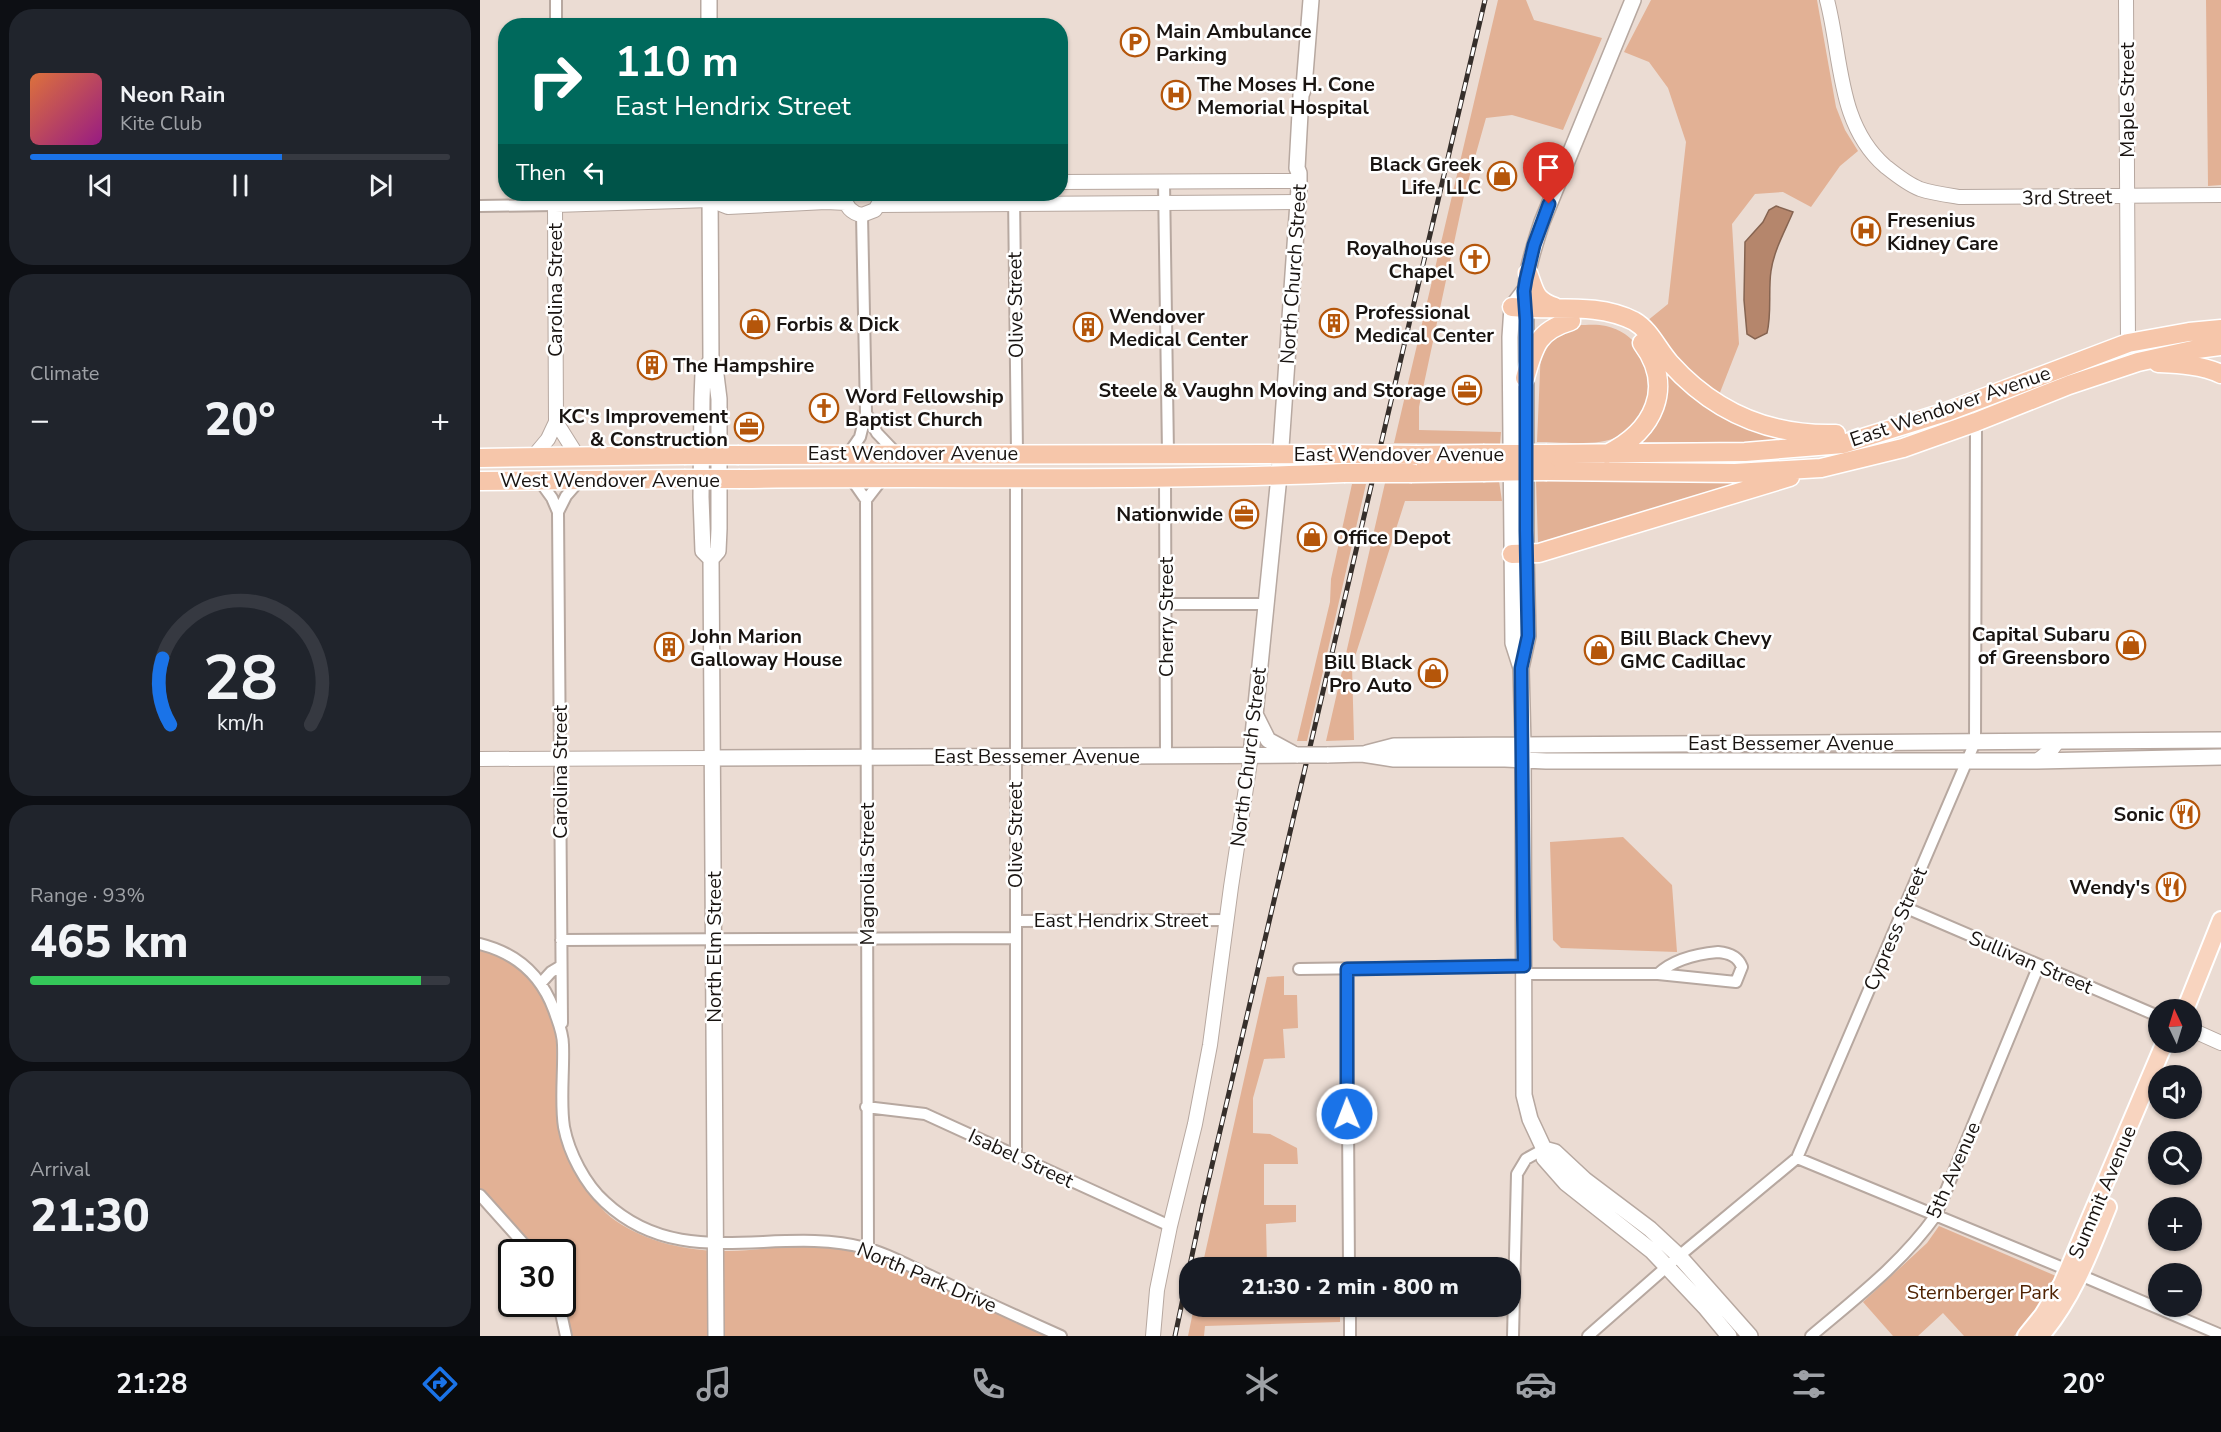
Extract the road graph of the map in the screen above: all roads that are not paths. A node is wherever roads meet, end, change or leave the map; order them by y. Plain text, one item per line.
1 (556, 0) edge
2 (709, 0) edge
3 (1311, 0) edge
4 (1633, 0) edge
5 (1827, 0) edge
6 (2126, 0) edge
7 (556, 18) edge
8 (709, 18) edge
9 (1299, 177) junction
10 (1068, 182) edge
11 (1164, 182) junction
12 (2221, 195) edge
13 (2127, 196) junction
14 (1068, 200) edge
15 (534, 201) edge
16 (555, 201) edge
17 (714, 201) edge
18 (720, 201) edge
19 (836, 201) edge
20 (847, 201) edge
21 (879, 201) edge
22 (1014, 201) edge
23 (1164, 202) junction
24 (1298, 202) junction
25 (480, 206) edge
26 (862, 214) junction
27 (1521, 303) junction
28 (1567, 315) junction
29 (2221, 329) edge
30 (2128, 344) junction
31 (2221, 346) edge
32 (2138, 362) junction
33 (2100, 374) junction
34 (2221, 374) edge
35 (1525, 378) junction
36 (866, 413) junction
37 (556, 422) junction
38 (1976, 423) junction
39 (1883, 433) junction
40 (849, 453) junction
41 (896, 453) junction
42 (1017, 453) junction
43 (1168, 453) junction
44 (1281, 454) junction
45 (739, 455) joint
46 (1606, 455) junction
47 (533, 457) junction
48 (578, 457) junction
49 (480, 458) edge
50 (1547, 462) junction
51 (1483, 463) junction
52 (1821, 468) junction
53 (1279, 476) junction
54 (850, 477) junction
55 (884, 477) junction
56 (1016, 478) junction
57 (1165, 478) junction
58 (740, 479) joint
59 (539, 480) junction
60 (580, 480) junction
61 (480, 481) edge
62 (866, 500) junction
63 (558, 512) junction
64 (1519, 553) junction
65 (1166, 604) junction
66 (1267, 604) junction
67 (1255, 715) junction
68 (2221, 740) edge
69 (2058, 741) junction
70 (1975, 742) junction
71 (1523, 752) junction
72 (1166, 755) junction
73 (1251, 755) junction
74 (1298, 755) junction
75 (1015, 756) junction
76 (867, 757) junction
77 (2221, 757) edge
78 (712, 758) junction
79 (480, 759) edge
80 (559, 759) junction
81 (1966, 761) junction
82 (2037, 761) junction
83 (1904, 907) junction
84 (1227, 920) junction
85 (2221, 920) edge
86 (1016, 921) junction
87 (867, 938) junction
88 (1015, 938) junction
89 (561, 940) junction
90 (714, 940) junction
91 (480, 944) edge
92 (2039, 965) junction
93 (561, 966) junction
94 (1299, 969) dead end
95 (1347, 969) junction
96 (1524, 970) junction
97 (1658, 974) junction
98 (540, 983) junction
99 (2189, 999) edge
100 (2148, 1012) edge
101 (562, 1032) junction
102 (2202, 1034) edge
103 (2221, 1043) edge
104 (2161, 1053) edge
105 (2148, 1106) edge
106 (866, 1107) junction
107 (1544, 1149) junction
108 (1017, 1156) junction
109 (1797, 1158) junction
110 (480, 1195) edge
111 (1936, 1215) junction
112 (1170, 1226) junction
113 (519, 1239) edge
114 (716, 1244) junction
115 (868, 1248) junction
116 (1349, 1257) edge
117 (1673, 1262) junction
118 (2074, 1272) junction
119 (562, 1317) edge
120 (1350, 1317) edge
121 (2218, 1332) edge
122 (566, 1336) edge
123 (716, 1336) edge
124 (1061, 1336) edge
125 (1153, 1336) edge
126 (1350, 1336) edge
127 (1513, 1336) edge
128 (1588, 1336) edge
129 (1729, 1336) edge
130 (1750, 1336) edge
131 (1811, 1336) edge
132 (2026, 1336) edge
133 (2041, 1336) edge

1 - 7 street
2 - 8 main road
3 - 9 main road, North Church Street
4 - 27 main road
5 - 13 street, 3rd Street
6 - 13 street, Maple Street
9 - 11 street
9 - 24 main road, North Church Street
10 - 11 street
11 - 23 street
12 - 13 street, 3rd Street
13 - 30 street, Maple Street
14 - 23 street
15 - 25 street
16 - 37 street, Carolina Street
17 - 78 main road, North Elm Street
18 - 19 street
20 - 26 street
21 - 26 street
22 - 42 street, Olive Street
23 - 24 street
23 - 43 street
24 - 44 main road, North Church Street
26 - 36 street
27 - 28 highway
27 - 28 highway
27 - 35 main road
27 - 64 main road
28 - 35 highway
28 - 39 highway
28 - 46 highway
29 - 30 highway, East Wendover Avenue
30 - 33 highway
30 - 39 highway, East Wendover Avenue
31 - 32 highway, East Wendover Avenue
32 - 33 highway, East Wendover Avenue
32 - 34 highway
33 - 38 highway, East Wendover Avenue
35 - 64 main road
36 - 40 street
36 - 41 street
37 - 47 street
37 - 48 street
38 - 52 highway, East Wendover Avenue
38 - 70 street, Cypress Street
39 - 46 highway, East Wendover Avenue
40 - 41 highway, East Wendover Avenue
40 - 45 highway, East Wendover Avenue
41 - 42 highway, East Wendover Avenue
42 - 43 highway, East Wendover Avenue
43 - 44 highway, East Wendover Avenue
44 - 51 highway, East Wendover Avenue, bridge
44 - 53 main road, North Church Street
45 - 48 highway, West Wendover Avenue, bridge
46 - 50 highway, East Wendover Avenue
47 - 48 highway, West Wendover Avenue
47 - 49 highway, West Wendover Avenue
50 - 51 highway, East Wendover Avenue, bridge
50 - 52 highway, East Wendover Avenue
51 - 53 highway, East Wendover Avenue, bridge
52 - 64 highway
53 - 57 highway, East Wendover Avenue
53 - 66 main road, North Church Street
54 - 55 highway, East Wendover Avenue
54 - 58 highway, East Wendover Avenue
54 - 62 street
55 - 56 highway, East Wendover Avenue
55 - 62 street
56 - 57 highway, East Wendover Avenue
56 - 75 street, Olive Street
57 - 65 street, Cherry Street
58 - 60 highway, West Wendover Avenue, bridge
59 - 60 highway, West Wendover Avenue
59 - 61 highway, West Wendover Avenue
59 - 63 street, Carolina Street
60 - 63 street
62 - 76 street, Magnolia Street
63 - 80 street, Carolina Street
64 - 71 main road
65 - 66 street
65 - 72 street, Cherry Street
66 - 67 main road, North Church Street
67 - 73 main road, North Church Street
67 - 74 main road
68 - 69 main road, East Bessemer Avenue
69 - 70 main road, East Bessemer Avenue
69 - 82 street
70 - 71 main road, East Bessemer Avenue
70 - 81 street, Cypress Street
71 - 74 main road, East Bessemer Avenue, bridge
71 - 81 main road, East Bessemer Avenue
71 - 96 main road
72 - 73 main road, East Bessemer Avenue
72 - 75 main road, East Bessemer Avenue
73 - 74 main road, East Bessemer Avenue
73 - 84 street, North Church Street
75 - 76 main road, East Bessemer Avenue
75 - 86 street, Olive Street
76 - 78 main road, East Bessemer Avenue
76 - 87 street, Magnolia Street
77 - 82 main road, East Bessemer Avenue
78 - 80 street
78 - 90 main road, North Elm Street
79 - 80 street
80 - 89 street, Carolina Street
81 - 82 main road, East Bessemer Avenue
81 - 83 street, Cypress Street
83 - 92 street, Sullivan Street
83 - 109 street, Cypress Street
84 - 86 street, East Hendrix Street
84 - 112 street, North Church Street
85 - 99 main road
86 - 88 street, Olive Street
87 - 88 street, East Hendrix Street
87 - 90 street, East Hendrix Street
87 - 106 street, Magnolia Street
88 - 108 street, Olive Street
89 - 90 street, East Hendrix Street
89 - 93 street, Carolina Street
90 - 114 main road, North Elm Street
91 - 98 street
92 - 100 street, Sullivan Street
92 - 111 street, 5th Avenue
93 - 98 street
93 - 101 street, Carolina Street
94 - 95 street
95 - 96 street
95 - 116 street
96 - 97 street
96 - 107 main road
97 - 97 street
98 - 101 street
101 - 114 street, North Park Drive
102 - 103 street
104 - 118 main road, Summit Avenue
105 - 118 main road, Summit Avenue
106 - 108 street, Isabel Street
106 - 115 street, Magnolia Street
107 - 117 main road
107 - 127 street
108 - 112 street, Isabel Street
109 - 111 street
109 - 117 street, Cypress Street
110 - 113 street
111 - 118 street
111 - 131 street, 5th Avenue
112 - 125 street, North Church Street
114 - 115 street, North Park Drive
114 - 123 main road, North Elm Street
115 - 124 street, North Park Drive
117 - 128 street, Cypress Street
117 - 129 main road
117 - 130 main road
118 - 121 street
118 - 132 main road, Summit Avenue
118 - 133 main road, Summit Avenue
119 - 122 street
120 - 126 street

